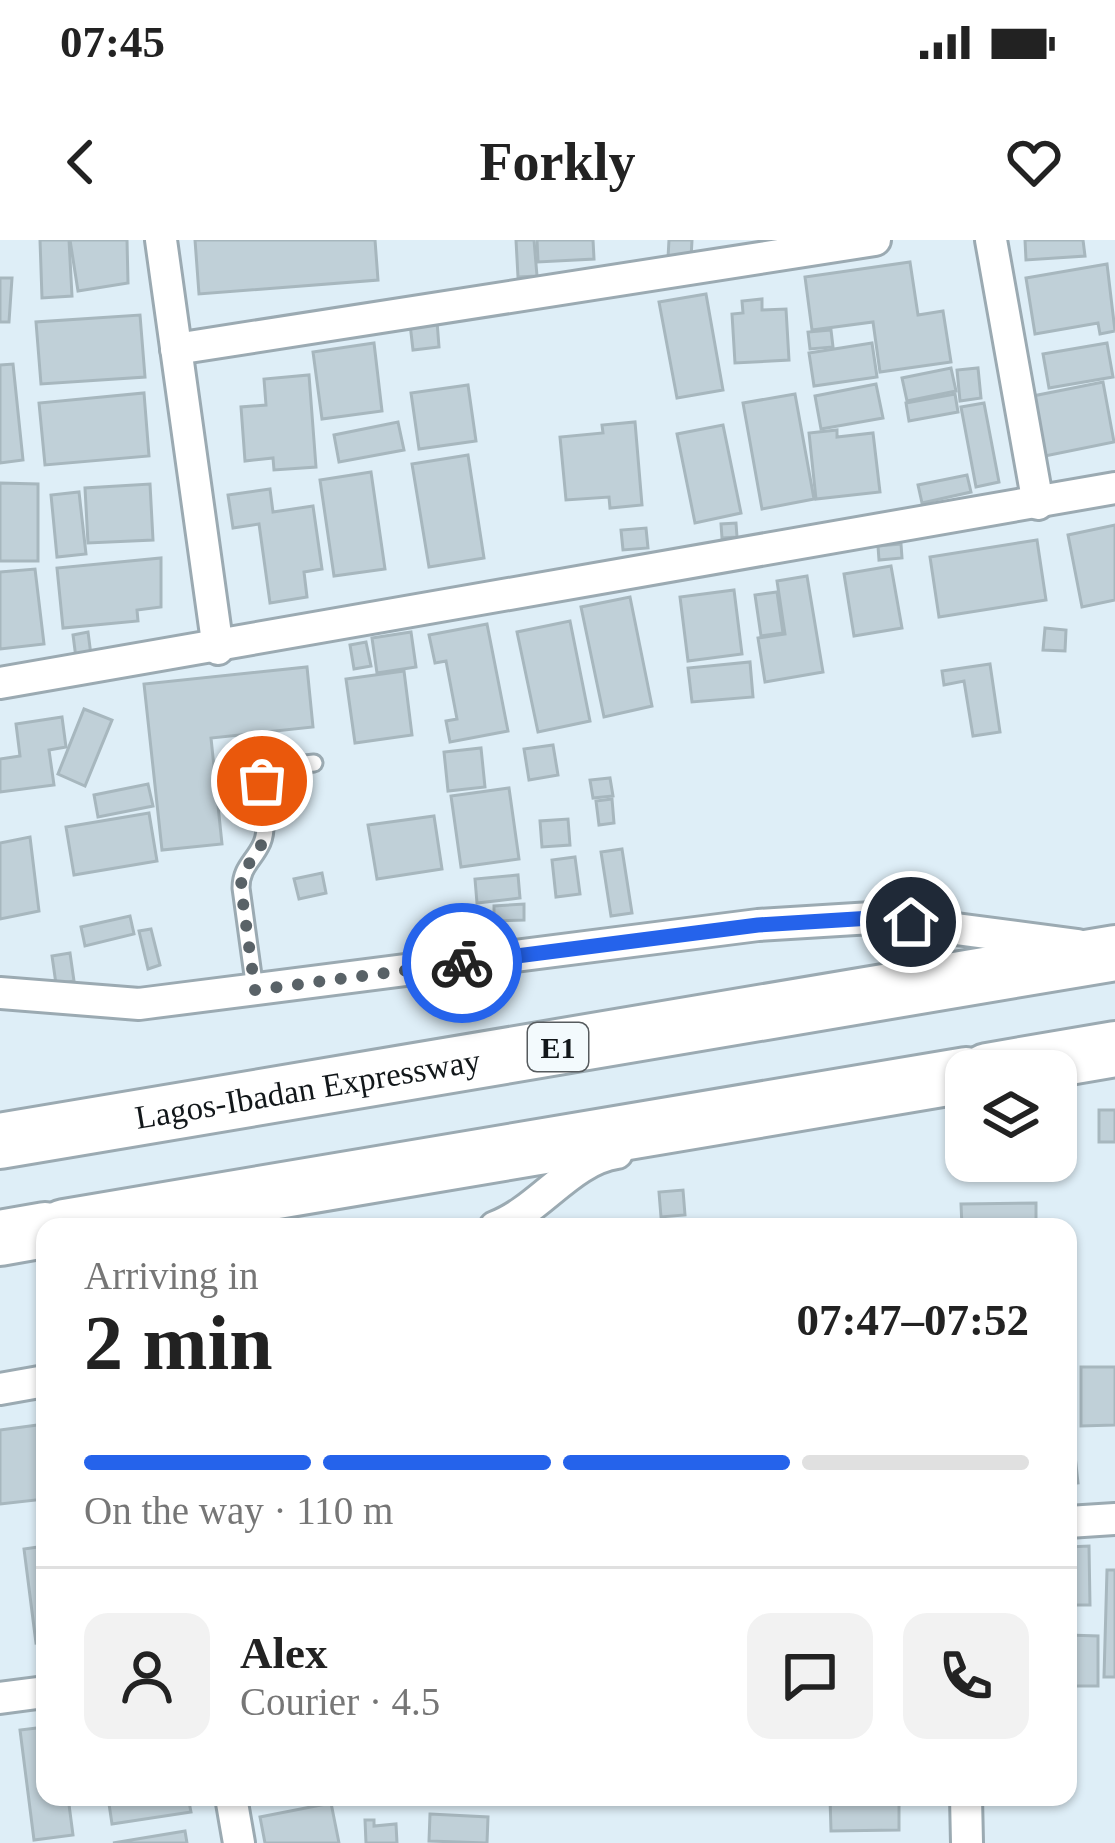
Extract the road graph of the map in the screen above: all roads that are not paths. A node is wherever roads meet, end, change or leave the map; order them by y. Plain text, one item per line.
1 (161, 240) edge
2 (875, 240) edge
3 (991, 240) edge
4 (176, 349) junction
5 (1115, 488) edge
6 (1038, 504) junction
7 (218, 649) junction
8 (0, 683) edge
9 (314, 763) dead end
10 (1115, 953) edge
11 (255, 990) junction
12 (0, 993) edge
13 (1115, 1049) edge
14 (1077, 1056) edge
15 (1115, 1070) edge
16 (1077, 1076) edge
17 (945, 1079) edge
18 (945, 1099) edge
19 (0, 1141) edge
20 (117, 1218) edge
21 (509, 1218) edge
22 (36, 1232) edge
23 (0, 1238) edge
24 (36, 1383) edge
25 (0, 1389) edge
26 (1115, 1519) edge
27 (1077, 1521) edge
28 (36, 1693) edge
29 (0, 1699) edge
30 (233, 1806) edge
31 (966, 1806) edge
32 (239, 1843) edge
33 (967, 1843) edge

1 - 4 street
2 - 4 street
3 - 6 street
4 - 7 street
5 - 6 street
6 - 7 street
7 - 8 street
9 - 11 lane
10 - 11 street
10 - 19 highway, Lagos-Ibadan Expressway / E1
11 - 12 street
13 - 14 highway
15 - 16 street
17 - 20 highway
18 - 21 street
22 - 23 highway
24 - 25 street
26 - 27 street
28 - 29 street
30 - 32 street
31 - 33 street

